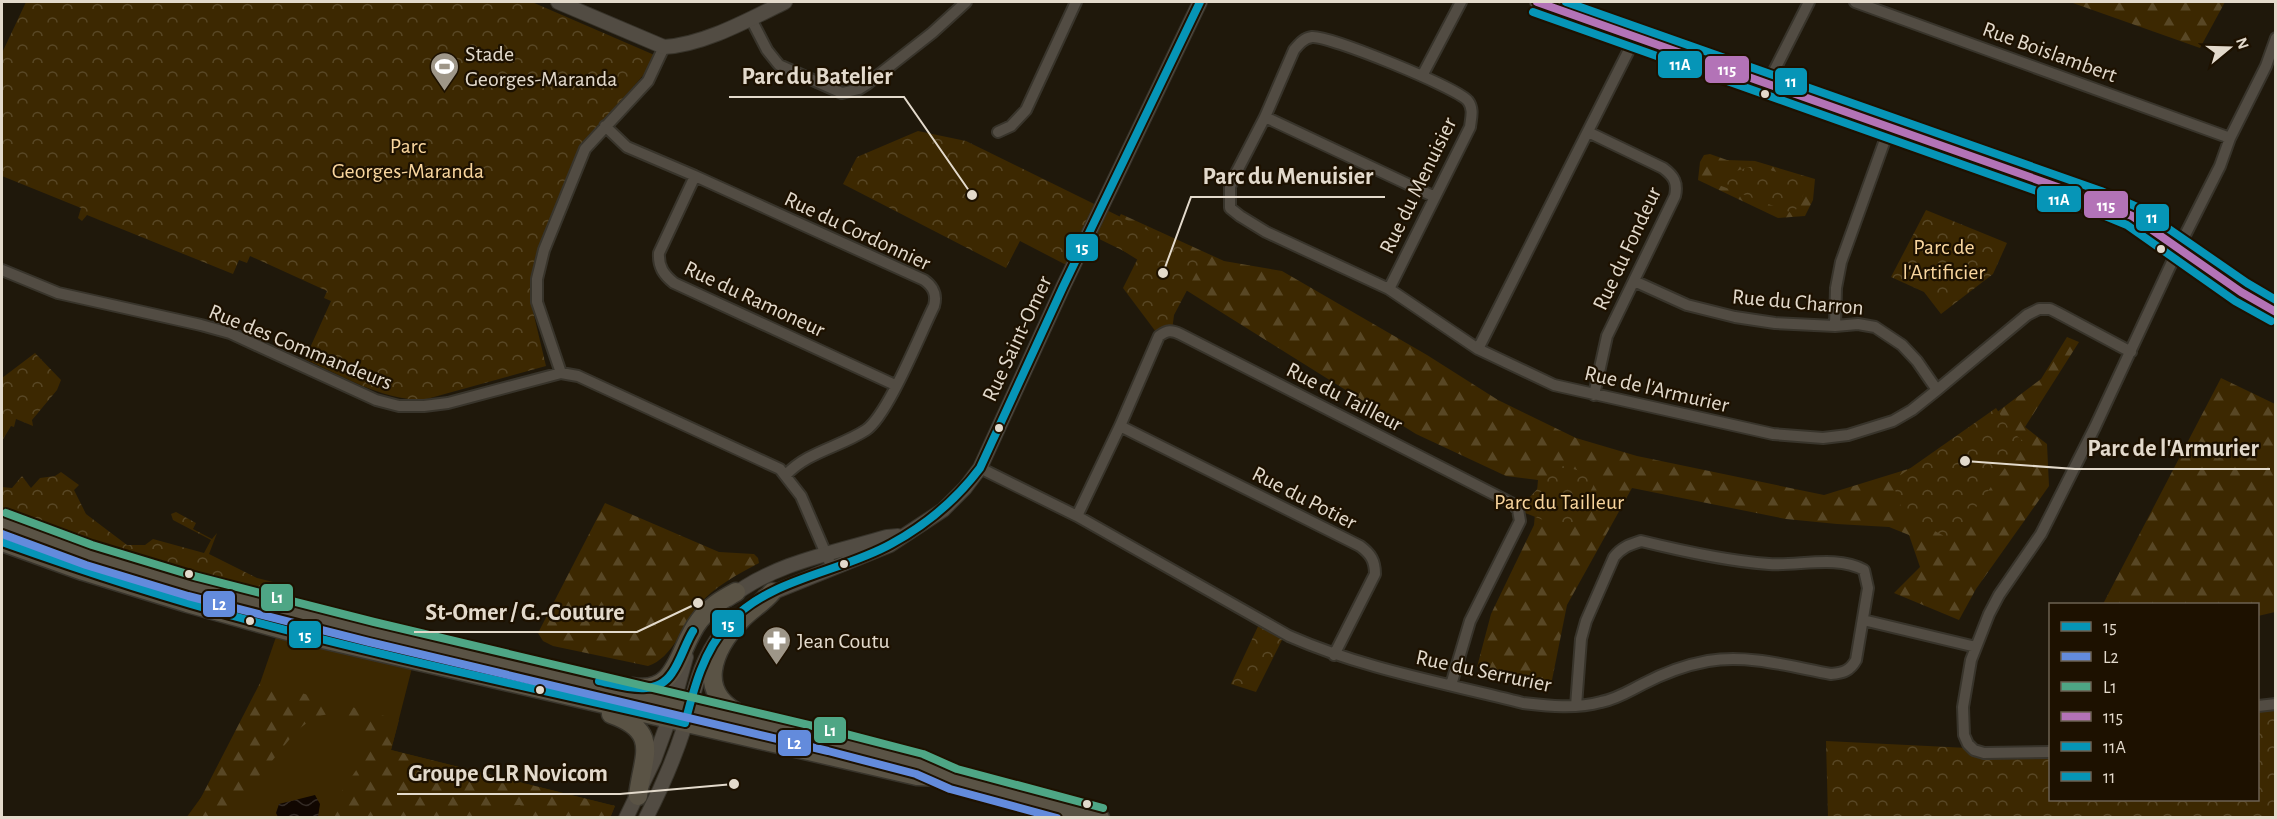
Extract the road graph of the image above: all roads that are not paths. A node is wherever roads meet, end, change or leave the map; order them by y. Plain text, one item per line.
1 (558, 2) edge
2 (785, 2) edge
3 (966, 2) edge
4 (1076, 2) edge
5 (1200, 2) edge
6 (1461, 2) edge
7 (1537, 2) edge
8 (1809, 2) edge
9 (1855, 2) edge
10 (751, 19) junction
11 (1635, 38) junction
12 (2276, 38) edge
13 (664, 47) junction
14 (1422, 76) junction
15 (1768, 83) junction
16 (1265, 117) junction
17 (605, 126) junction
18 (1890, 126) junction
19 (998, 132) dead end
20 (1588, 132) junction
21 (2230, 138) junction
22 (695, 176) junction
23 (1435, 197) junction
24 (2179, 247) junction
25 (2, 270) edge
26 (1634, 281) junction
27 (1389, 289) junction
28 (2275, 310) edge
29 (1834, 326) junction
30 (1478, 349) junction
31 (2131, 352) junction
32 (561, 373) junction
33 (895, 385) junction
34 (1937, 390) junction
35 (1594, 395) junction
36 (1120, 426) junction
37 (980, 468) junction
38 (786, 475) junction
39 (1077, 516) junction
40 (2, 524) edge
41 (2, 542) edge
42 (829, 561) junction
43 (736, 592) junction
44 (772, 592) junction
45 (1863, 620) junction
46 (1976, 647) junction
47 (1334, 655) junction
48 (1450, 685) junction
49 (577, 689) junction
50 (2276, 704) edge
51 (1576, 706) junction
52 (2259, 706) edge
53 (679, 713) junction
54 (774, 728) junction
55 (2049, 752) edge
56 (949, 777) junction
57 (638, 796) junction
58 (626, 818) edge
59 (645, 818) edge
60 (1100, 818) edge

1 - 13 street
2 - 10 street
3 - 10 street
4 - 19 street
5 - 37 street, Rue Saint-Omer
6 - 14 street
7 - 11 street
8 - 15 street
9 - 21 street, Rue Boislambert
10 - 13 street
11 - 15 street
11 - 20 street
12 - 21 street
13 - 17 street
14 - 16 street, Rue du Menuisier
14 - 23 street, Rue du Menuisier
15 - 18 street
16 - 23 street
16 - 27 street, Rue du Menuisier
17 - 22 street, Rue du Cordonnier
17 - 32 street
18 - 24 street
18 - 29 street
20 - 26 street, Rue du Fondeur
20 - 30 street
21 - 24 street
22 - 33 street, Rue du Ramoneur
22 - 33 street, Rue du Cordonnier
23 - 27 street, Rue du Menuisier
24 - 28 street
24 - 31 street
25 - 32 street, Rue des Commandeurs
26 - 29 street, Rue du Charron
26 - 35 street, Rue du Fondeur
27 - 30 street, Rue du Menuisier
29 - 34 street, Rue du Charron
30 - 35 street, Rue de l'Armurier
31 - 34 street, Rue de l'Armurier
31 - 46 street
32 - 38 street, Rue des Commandeurs
33 - 38 street, Rue du Cordonnier
34 - 35 street, Rue de l'Armurier
36 - 39 street, Rue du Tailleur
36 - 47 street, Rue du Potier
36 - 48 street, Rue du Tailleur
37 - 39 street, Rue du Serrurier
37 - 42 street, Rue Saint-Omer
38 - 42 street, Rue des Commandeurs
39 - 47 street, Rue du Serrurier
40 - 49 main road
41 - 49 main road
42 - 43 street, Rue Saint-Omer
42 - 44 street, Rue Saint-Omer
43 - 49 main road
43 - 53 street, Rue Saint-Omer
44 - 53 street, Rue Saint-Omer
44 - 54 main road
45 - 46 street
45 - 51 street, Rue du Serrurier
45 - 51 street
46 - 55 street
47 - 48 street, Rue du Serrurier
48 - 51 street, Rue du Serrurier
49 - 53 main road
49 - 57 main road
50 - 52 street
53 - 54 main road
53 - 56 main road
53 - 57 street, Rue Saint-Omer
53 - 59 street, Rue Saint-Omer
54 - 56 main road
56 - 60 main road
57 - 58 street, Rue Saint-Omer

